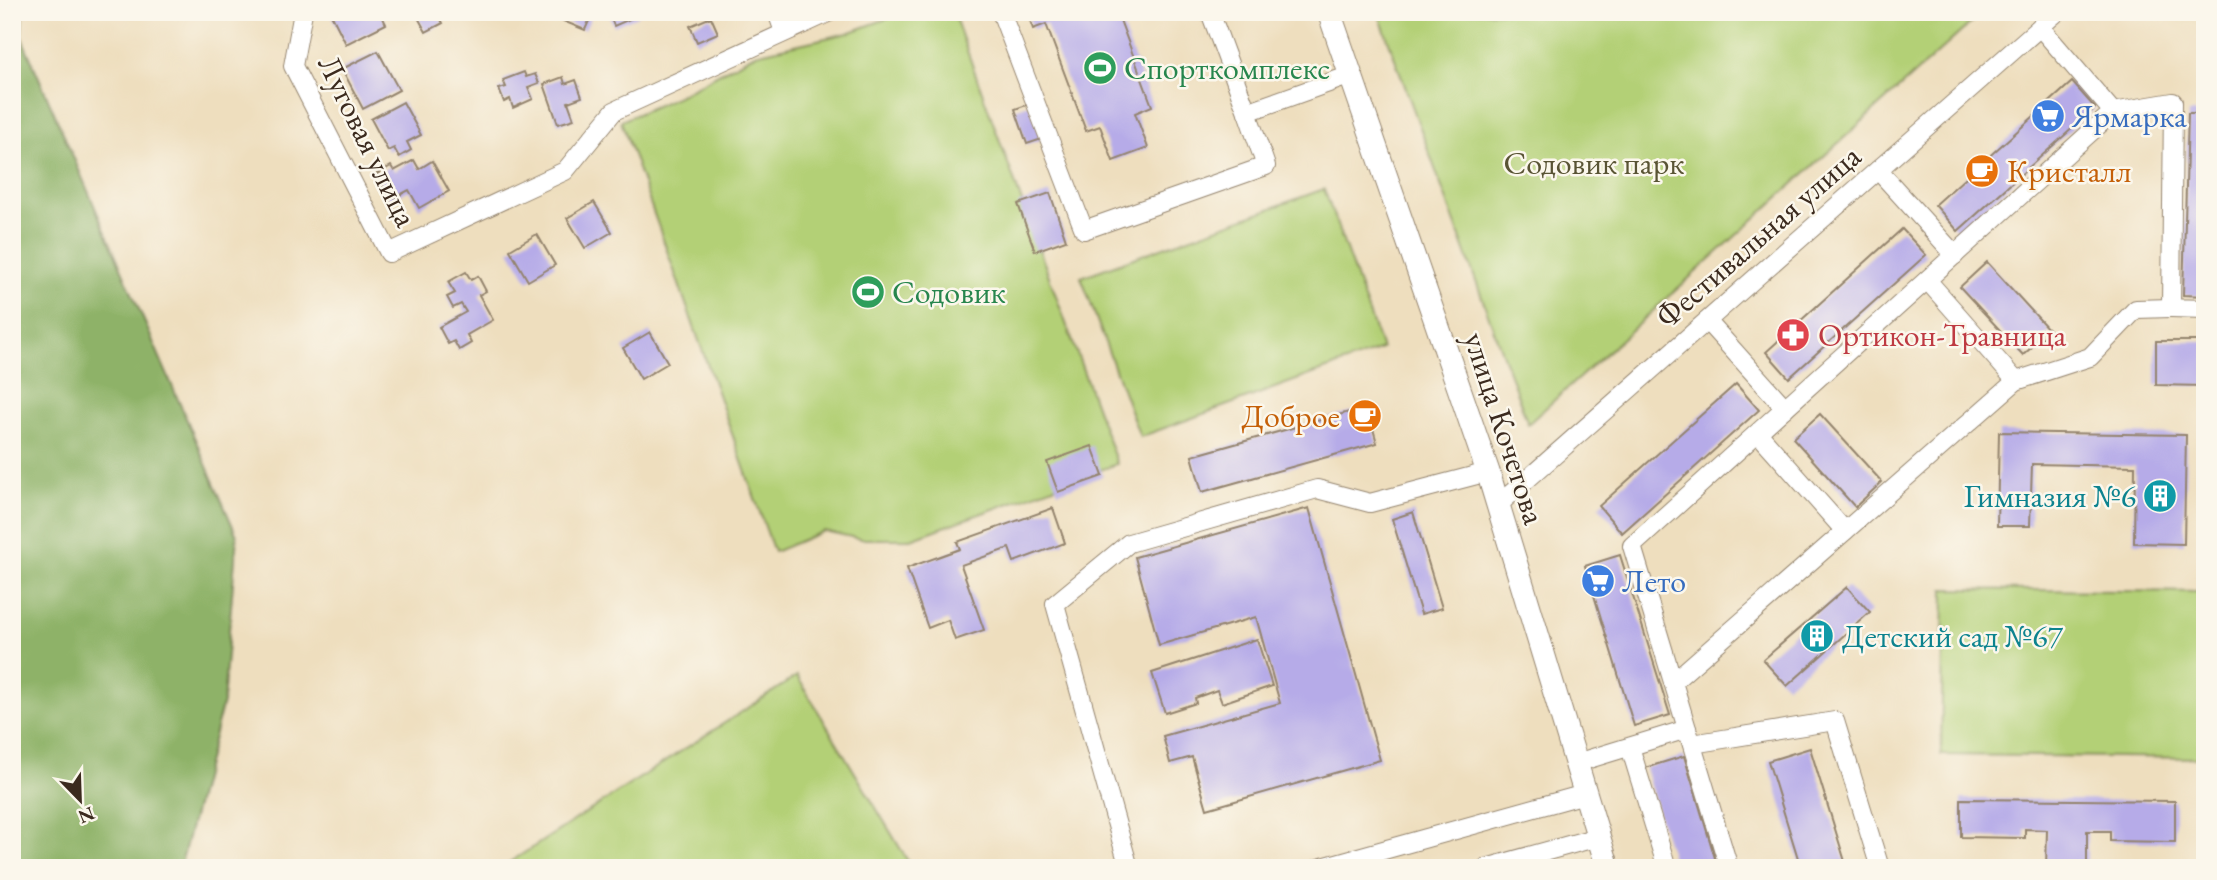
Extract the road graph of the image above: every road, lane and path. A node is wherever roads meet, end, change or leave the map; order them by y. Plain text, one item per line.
1 (303, 12) edge
2 (777, 12) edge
3 (831, 12) edge
4 (1001, 12) edge
5 (1210, 12) edge
6 (1329, 12) edge
7 (2057, 12) edge
8 (2040, 27) junction
9 (784, 32) junction
10 (1351, 75) junction
11 (1247, 112) junction
12 (2113, 112) junction
13 (1878, 170) junction
14 (1955, 255) junction
15 (1927, 280) junction
16 (2171, 308) junction
17 (2205, 309) edge
18 (1707, 321) junction
19 (2016, 381) junction
20 (1785, 408) junction
21 (1758, 433) junction
22 (1488, 472) junction
23 (1498, 505) junction
24 (1845, 531) junction
25 (1673, 682) junction
26 (1689, 737) junction
27 (1630, 747) junction
28 (1576, 763) junction
29 (1585, 794) junction
30 (1598, 837) junction
31 (1129, 868) edge
32 (1319, 868) edge
33 (1486, 868) edge
34 (1608, 868) edge
35 (1667, 868) edge
36 (1729, 868) edge
37 (1880, 868) edge

1 - 9 street, Луговая улица
2 - 9 street
3 - 9 street
4 - 11 street
5 - 11 street
6 - 10 main road, улица Кочетова
7 - 8 street, Фестивальная улица
8 - 12 street
8 - 13 street, Фестивальная улица
10 - 11 street
10 - 22 main road, улица Кочетова
12 - 14 street
12 - 16 street
13 - 14 street
13 - 18 street, Фестивальная улица
14 - 15 street
15 - 19 street
15 - 20 street
16 - 17 street
16 - 19 street
18 - 20 street
18 - 23 street, Фестивальная улица
19 - 24 street
20 - 21 street
21 - 24 street
21 - 25 street
22 - 23 main road, улица Кочетова
22 - 31 street
23 - 28 main road, улица Кочетова
24 - 25 street
25 - 26 street
26 - 27 street
26 - 36 street
26 - 37 street
27 - 28 street
27 - 35 street
28 - 29 main road, улица Кочетова
29 - 30 main road, улица Кочетова
29 - 32 street
30 - 33 street
30 - 34 main road, улица Кочетова

